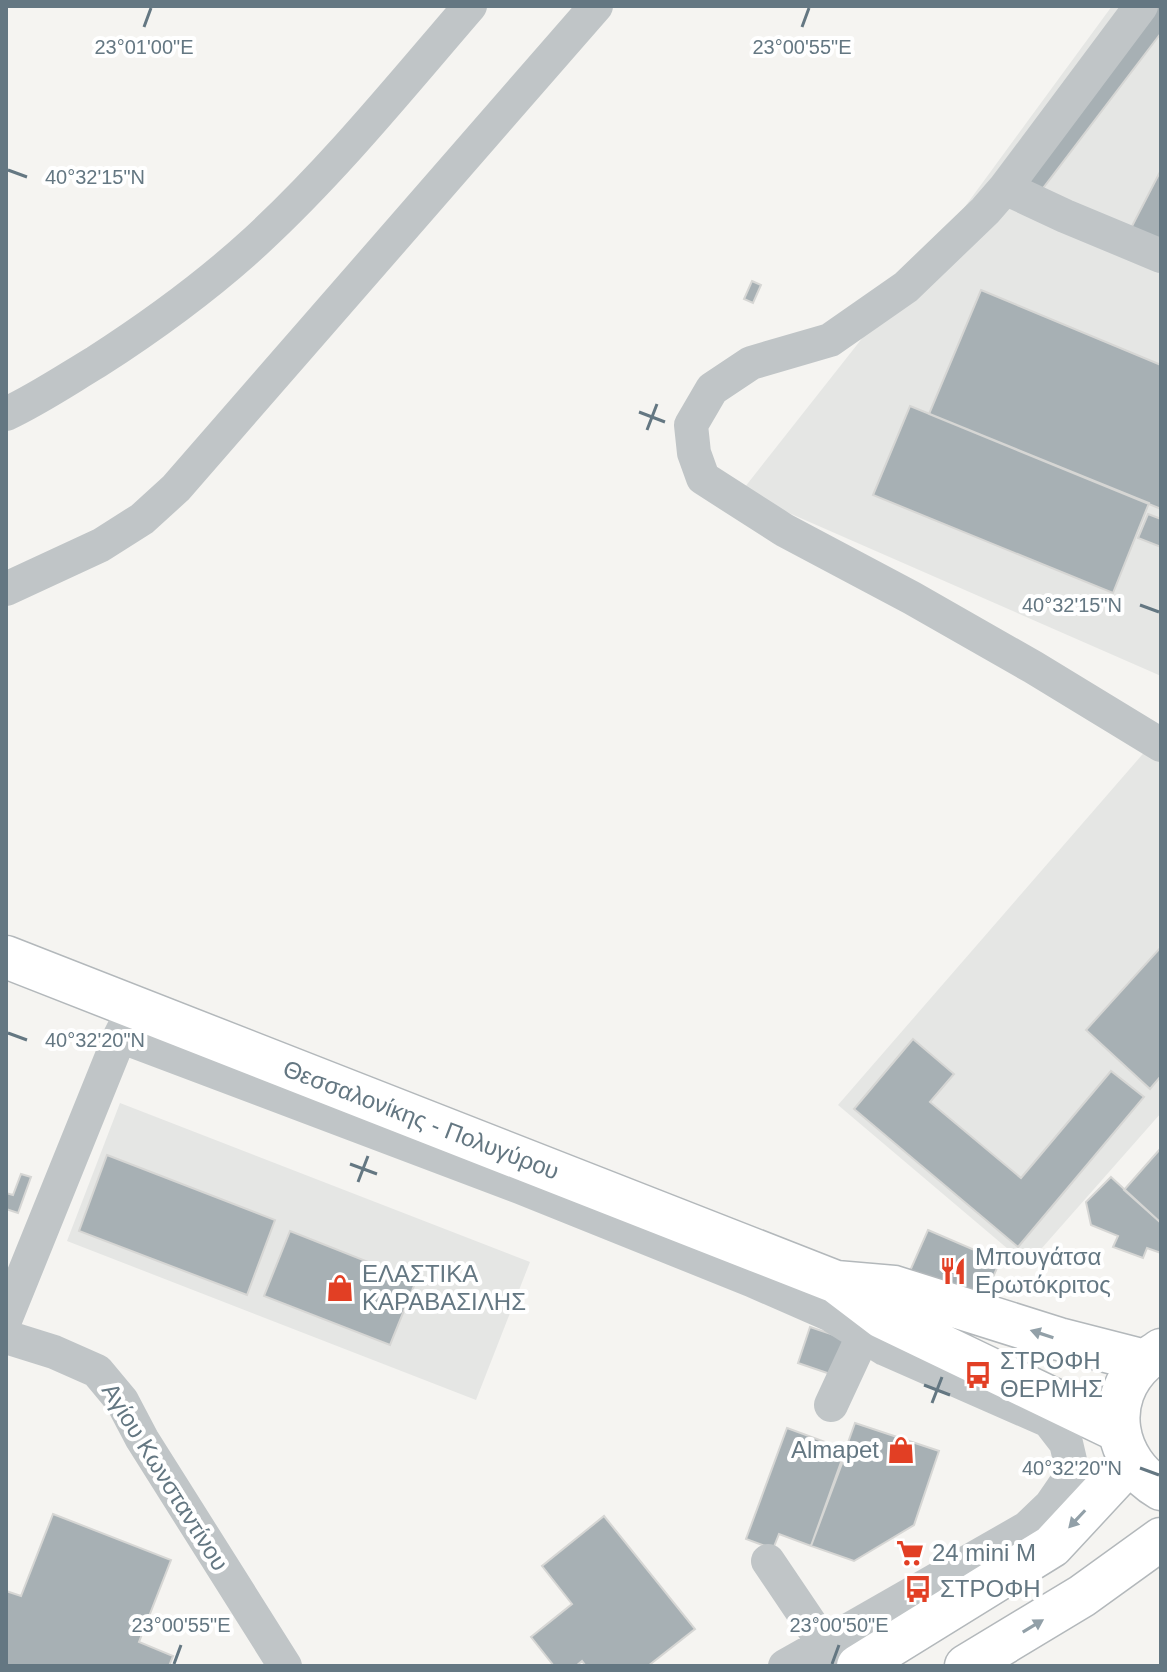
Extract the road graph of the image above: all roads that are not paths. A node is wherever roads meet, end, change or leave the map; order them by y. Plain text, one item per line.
1 (470, 6) edge
2 (596, 6) edge
3 (1141, 6) edge
4 (1005, 188) junction
5 (1161, 256) edge
6 (6, 414) edge
7 (6, 589) edge
8 (1161, 745) edge
9 (6, 957) edge
10 (127, 1022) junction
11 (836, 1282) junction
12 (6, 1318) edge
13 (863, 1336) junction
14 (6, 1337) edge
15 (1153, 1356) edge
16 (831, 1405) dead end
17 (1124, 1447) junction
18 (1161, 1489) edge
19 (1161, 1539) edge
20 (768, 1561) dead end
21 (825, 1655) edge
22 (285, 1666) edge
23 (785, 1666) edge
24 (858, 1666) edge
25 (966, 1666) edge

1 - 6 street
2 - 7 street
3 - 4 street
4 - 5 street
4 - 8 street
9 - 10 main road, Θεσσαλονίκης - Πολυγύρου
10 - 11 main road, Θεσσαλονίκης - Πολυγύρου
10 - 12 street
10 - 13 street
15 -> 11 main road, Θεσσαλονίκης - Πολυγύρου
11 - 17 main road, Θεσσαλονίκης - Πολυγύρου
13 - 16 street
13 - 21 street
14 - 22 street, Αγίου Κωνσταντίνου
15 - 17 main road
17 - 18 main road, Θεσσαλονίκης - Πολυγύρου
17 -> 24 main road
25 -> 19 main road
20 - 21 street
21 - 23 street

